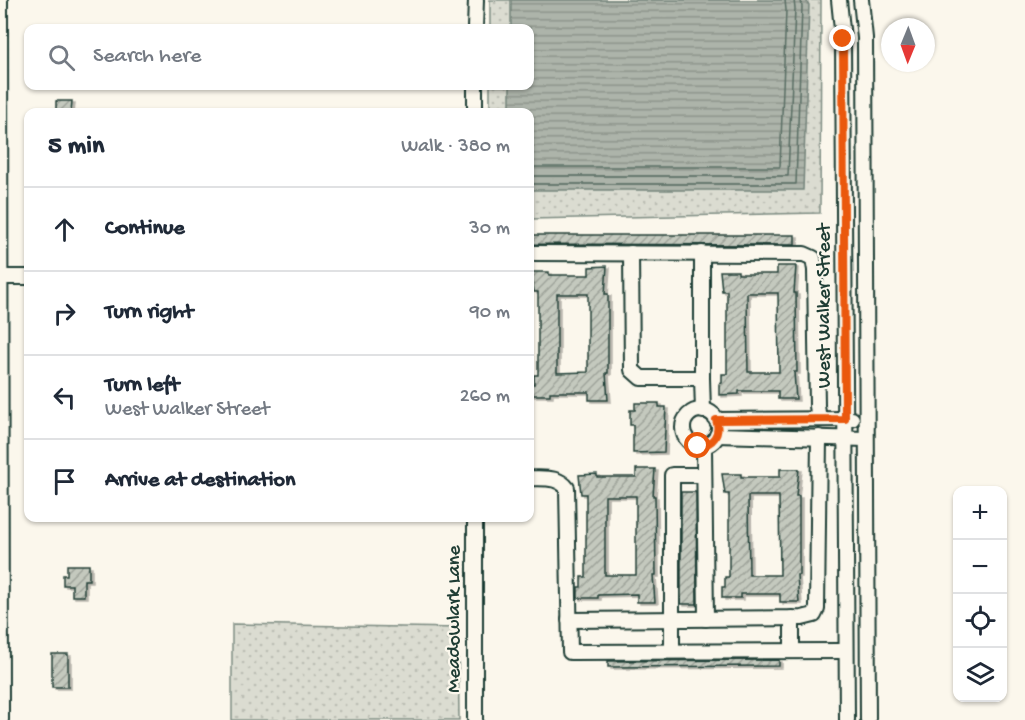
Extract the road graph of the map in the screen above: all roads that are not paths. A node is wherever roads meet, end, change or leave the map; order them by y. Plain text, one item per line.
1 (0, 0) edge
2 (476, 0) edge
3 (839, 0) edge
4 (861, 0) edge
5 (476, 24) edge
6 (475, 90) edge
7 (475, 108) edge
8 (534, 253) edge
9 (631, 253) junction
10 (702, 253) junction
11 (1, 277) edge
12 (24, 277) edge
13 (702, 378) junction
14 (703, 411) junction
15 (816, 419) junction
16 (845, 419) junction
17 (866, 419) junction
18 (716, 420) junction
19 (717, 435) junction
20 (816, 437) junction
21 (845, 438) junction
22 (866, 439) junction
23 (704, 446) junction
24 (704, 475) junction
25 (534, 478) edge
26 (0, 482) edge
27 (475, 522) edge
28 (0, 546) edge
29 (792, 618) junction
30 (672, 619) junction
31 (706, 619) junction
32 (569, 620) junction
33 (1, 628) edge
34 (672, 651) junction
35 (792, 651) junction
36 (845, 651) junction
37 (1, 720) edge
38 (475, 720) edge
39 (847, 720) edge
40 (868, 720) edge

1 - 11 street
2 - 5 street
3 - 16 street, West Walker Street
4 - 17 street, West Walker Street
6 - 7 street
8 - 9 street
9 - 10 street
9 - 13 street
10 - 13 street
10 - 15 street
11 - 12 street
11 - 26 street
13 - 14 street
14 - 18 street
14 - 23 street
15 - 16 street
15 - 18 street
15 - 20 street
16 - 17 street
16 - 21 street, West Walker Street
17 - 22 street, West Walker Street
18 - 19 street
19 - 20 street
19 - 23 street
20 - 21 street
20 - 29 street
21 - 22 street
21 - 36 street, West Walker Street
22 - 40 street, West Walker Street
23 - 24 street
24 - 30 street
24 - 31 street
25 - 32 street
26 - 28 street
27 - 38 street, Meadowlark Lane
28 - 33 street
29 - 31 street
29 - 35 street
30 - 31 street
30 - 32 street
30 - 34 street
32 - 34 street
33 - 37 street
34 - 35 street
35 - 36 street
36 - 39 street, West Walker Street

